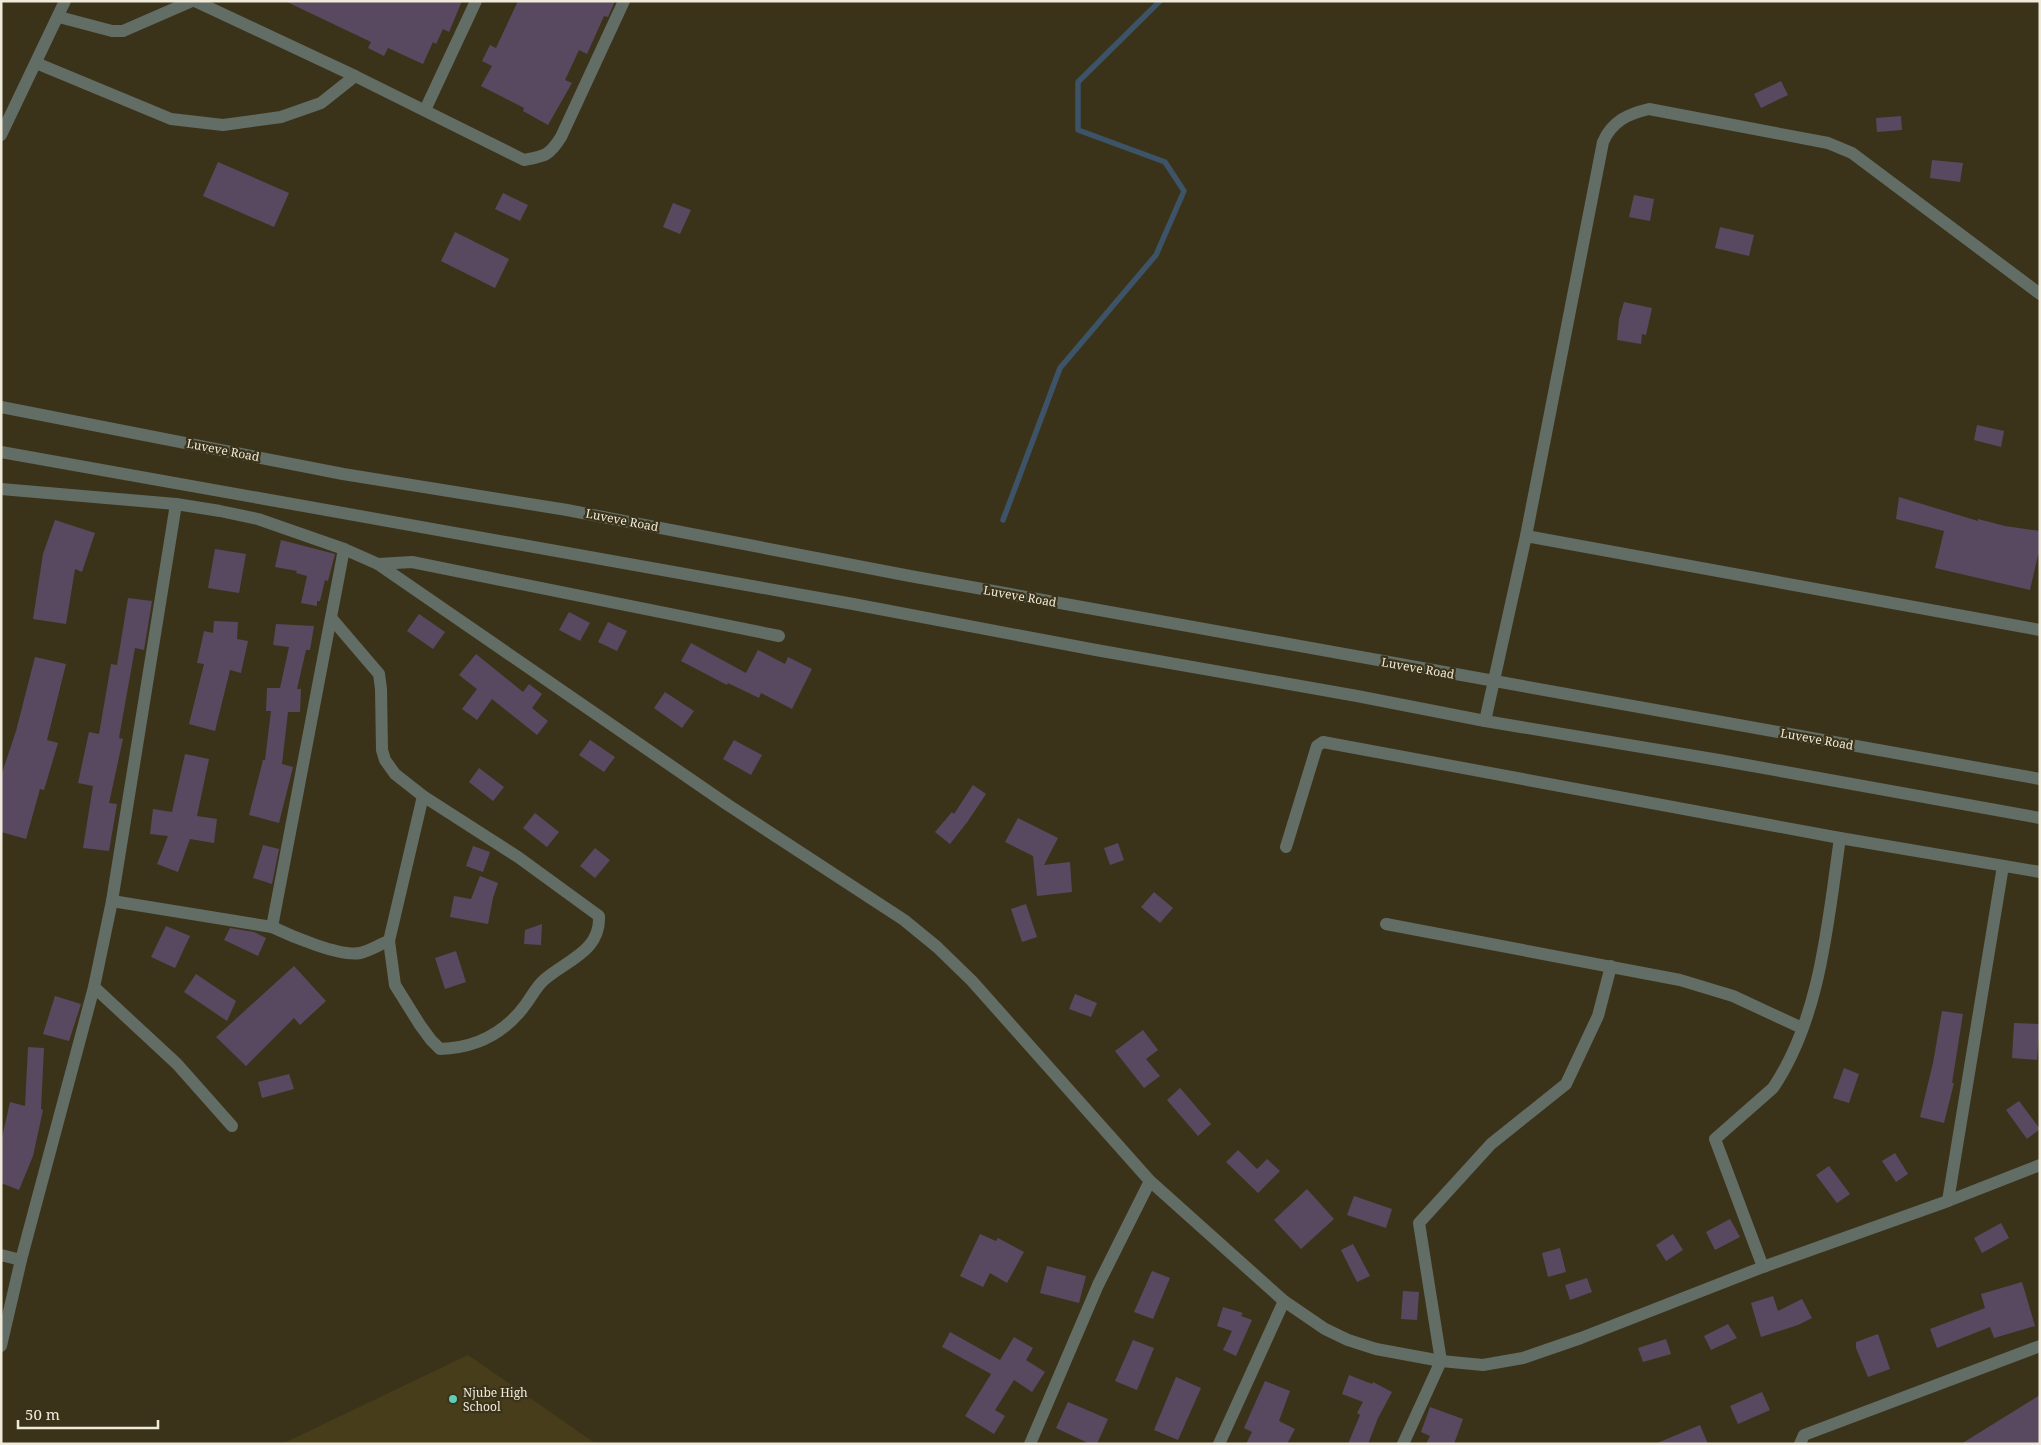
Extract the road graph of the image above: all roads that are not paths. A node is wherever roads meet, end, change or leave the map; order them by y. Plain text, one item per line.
1 (65, 1) edge
2 (193, 1) edge
3 (476, 1) edge
4 (624, 1) edge
5 (59, 17) junction
6 (36, 63) junction
7 (355, 76) junction
8 (425, 110) junction
9 (1, 135) edge
10 (2040, 294) edge
11 (1, 407) edge
12 (1, 452) edge
13 (1, 489) edge
14 (176, 504) junction
15 (1526, 536) junction
16 (344, 550) junction
17 (378, 564) junction
18 (332, 619) junction
19 (2040, 630) edge
20 (779, 636) dead end
21 (1494, 682) junction
22 (1485, 721) junction
23 (2040, 779) edge
24 (423, 796) junction
25 (2040, 818) edge
26 (1840, 838) junction
27 (1286, 847) dead end
28 (2003, 866) junction
29 (2040, 872) edge
30 (112, 901) junction
31 (1386, 924) dead end
32 (272, 927) junction
33 (389, 941) junction
34 (1611, 966) junction
35 (94, 987) junction
36 (1802, 1028) junction
37 (232, 1126) dead end
38 (2040, 1165) edge
39 (1150, 1181) junction
40 (1948, 1201) junction
41 (1, 1255) edge
42 (20, 1260) junction
43 (1763, 1267) junction
44 (1284, 1301) junction
45 (1, 1346) edge
46 (2040, 1346) edge
47 (1441, 1361) junction
48 (1030, 1444) edge
49 (1219, 1444) edge
50 (1403, 1444) edge
51 (1800, 1444) edge

1 - 5 street
2 - 5 street
2 - 7 street
3 - 8 street
4 - 8 street
5 - 6 street
6 - 7 street
6 - 9 street
7 - 8 street
10 - 15 street
11 - 21 street, Luveve Road
12 - 22 street
13 - 14 street
14 - 16 street
14 - 30 street
15 - 19 street
15 - 21 street
16 - 17 street
16 - 18 street
17 - 20 street
17 - 39 street
18 - 24 street
18 - 32 street
21 - 22 street
21 - 23 street, Luveve Road
22 - 25 street
24 - 33 street
24 - 33 street
26 - 27 street
26 - 28 street
26 - 36 street
28 - 29 street
28 - 40 street
30 - 32 street
30 - 35 street
31 - 34 street
32 - 33 street
34 - 36 street
34 - 47 street
35 - 37 street
35 - 42 street
36 - 43 street
38 - 40 street
39 - 44 street
39 - 48 street
40 - 43 street
41 - 42 street
42 - 45 street
43 - 47 street
44 - 47 street
44 - 49 street
46 - 51 street
47 - 50 street

